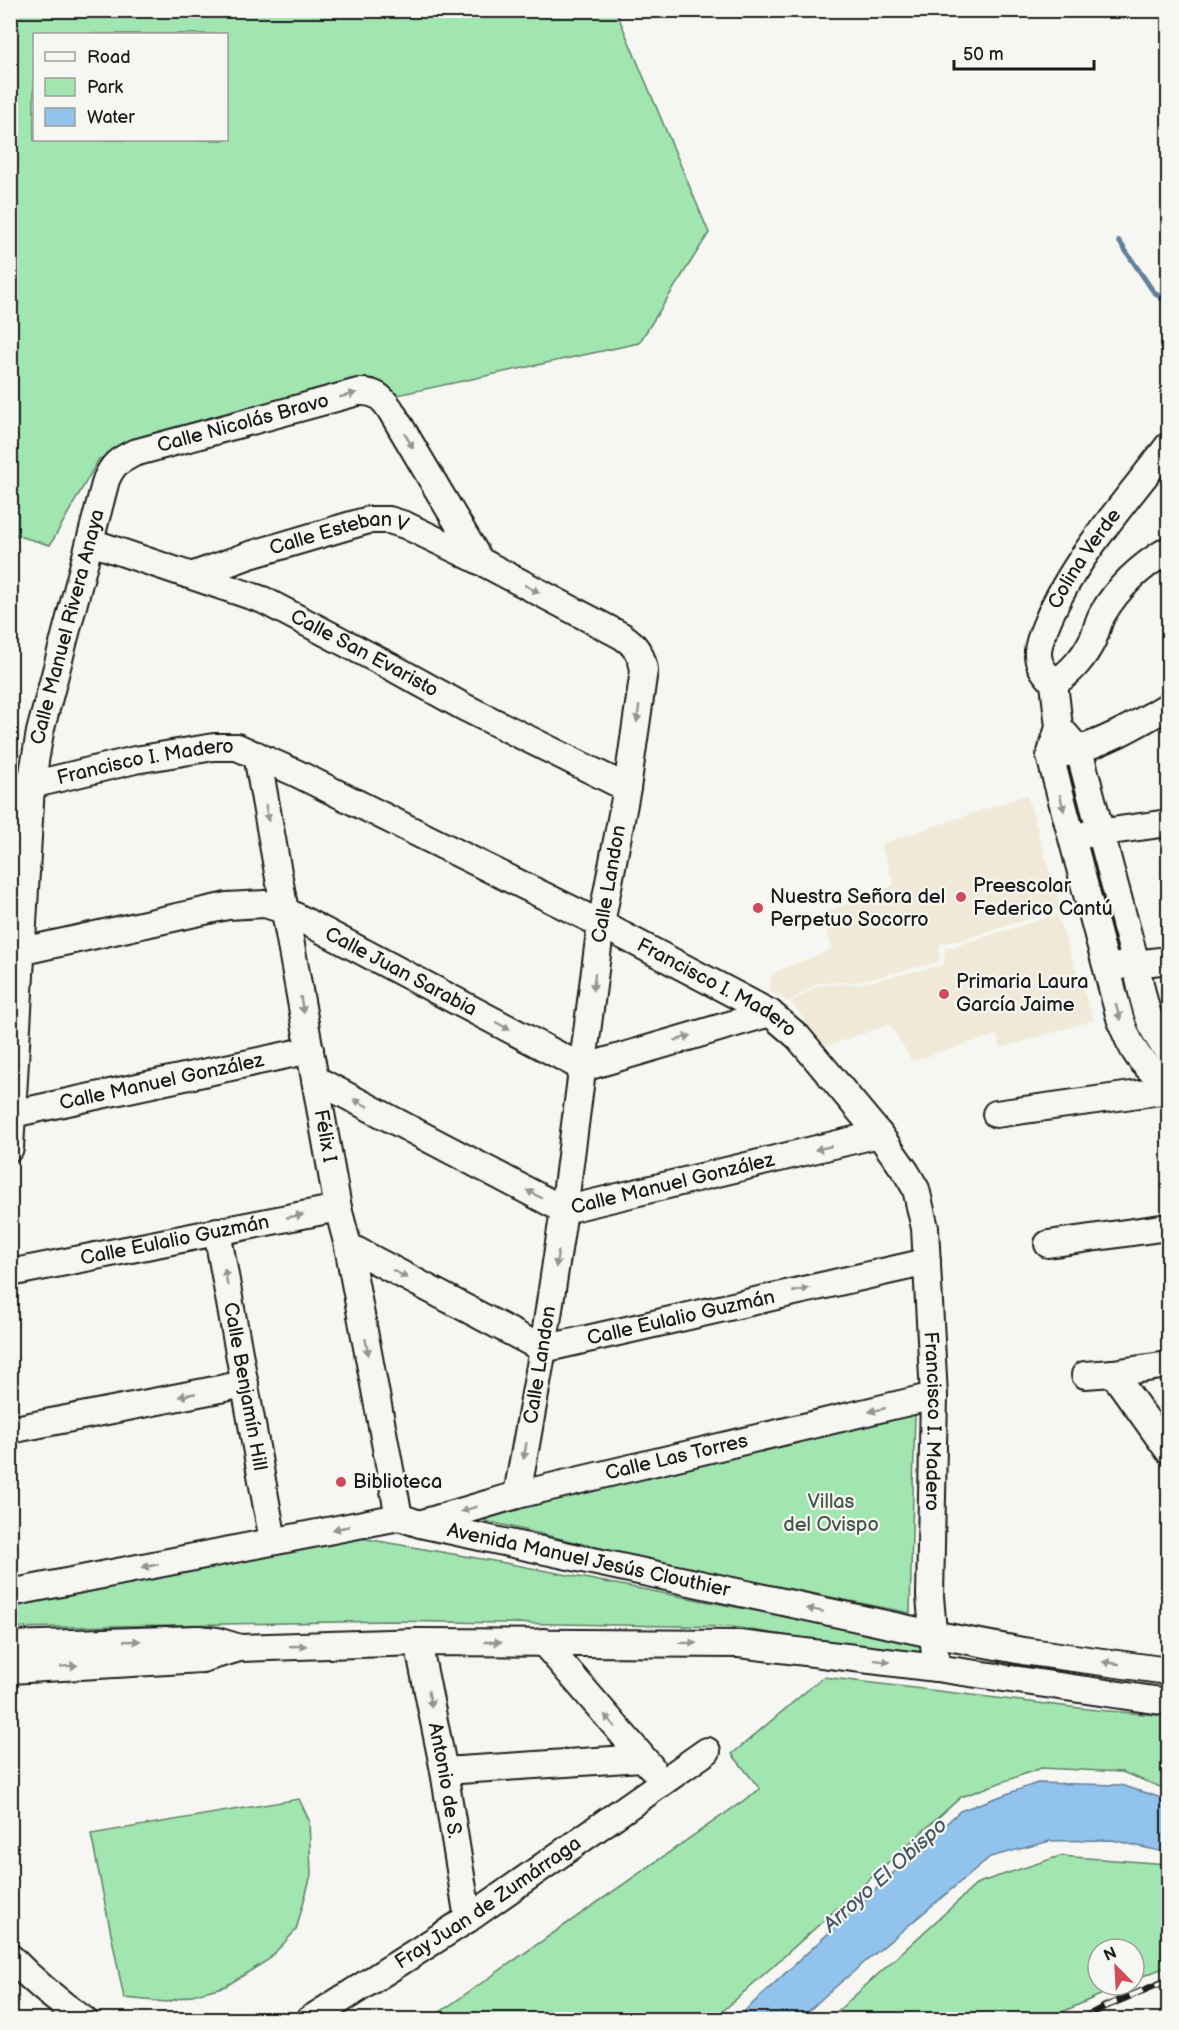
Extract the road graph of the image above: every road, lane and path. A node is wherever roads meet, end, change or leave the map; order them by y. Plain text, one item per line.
1 (1168, 446) edge
2 (112, 466) joint
3 (91, 542) junction
4 (1168, 550) edge
5 (480, 561) junction
6 (194, 575) junction
7 (1054, 683) junction
8 (1168, 706) edge
9 (1059, 727) junction
10 (1079, 750) junction
11 (257, 755) junction
12 (1050, 756) junction
13 (21, 786) edge
14 (627, 788) junction
15 (1168, 823) edge
16 (1100, 833) junction
17 (1071, 837) junction
18 (285, 910) junction
19 (601, 924) junction
20 (23, 951) junction
21 (1168, 960) edge
22 (1136, 964) junction
23 (1107, 967) junction
24 (770, 1012) junction
25 (310, 1050) junction
26 (1168, 1051) edge
27 (583, 1068) junction
28 (315, 1079) junction
29 (1168, 1085) edge
30 (1168, 1090) edge
31 (12, 1114) junction
32 (996, 1114) dead end
33 (879, 1134) junction
34 (10, 1148) edge
35 (338, 1208) junction
36 (564, 1210) junction
37 (1168, 1227) edge
38 (217, 1231) junction
39 (1048, 1244) dead end
40 (348, 1246) junction
41 (927, 1262) junction
42 (10, 1273) edge
43 (543, 1349) junction
44 (1168, 1365) edge
45 (1113, 1373) junction
46 (1085, 1375) dead end
47 (245, 1384) junction
48 (934, 1396) junction
49 (10, 1430) edge
50 (1168, 1450) edge
51 (517, 1495) junction
52 (409, 1520) junction
53 (273, 1541) junction
54 (10, 1593) edge
55 (932, 1634) junction
56 (418, 1642) junction
57 (543, 1642) junction
58 (10, 1645) edge
59 (240, 1648) junction
60 (936, 1668) junction
61 (10, 1670) edge
62 (1168, 1671) edge
63 (1168, 1702) edge
64 (706, 1751) dead end
65 (642, 1758) junction
66 (444, 1771) junction
67 (663, 1780) junction
68 (468, 1919) junction
69 (10, 1957) edge
70 (84, 2019) edge
71 (309, 2019) edge

1 - 7 street, Colina Verde
2 - 3 street, Calle Manuel Rivera Anaya
2 -> 5 street, Calle Nicolás Bravo
3 - 6 street, Calle San Evaristo
3 - 13 street, Calle Manuel Rivera Anaya
4 - 7 street
5 - 6 street, Calle Esteban V
5 -> 14 street, Calle Landon
6 - 14 street, Calle San Evaristo
7 - 9 street
8 - 10 street
9 - 10 street
9 - 12 street
10 - 12 street
10 - 16 street
11 - 13 street, Francisco I. Madero
11 -> 18 street, Félix I
11 - 19 street, Francisco I. Madero
12 -> 17 street
13 - 20 street, Calle Manuel Rivera Anaya
14 - 19 street, Calle Landon
15 - 16 street
16 - 17 street
16 - 22 street
17 - 23 street
18 - 20 street, Calle Juan Sarabia
18 -> 25 street, Félix I
18 -> 27 street, Calle Juan Sarabia
19 - 24 street, Francisco I. Madero
19 -> 27 street, Calle Landon
20 - 31 street, Calle Manuel Rivera Anaya
21 - 22 street
22 - 23 street
22 - 26 street
23 -> 29 street
27 -> 24 street
24 - 33 street, Francisco I. Madero
25 - 28 street, Félix I
25 - 31 street, Calle Manuel González
27 - 36 street, Calle Landon
28 - 35 street, Félix I
36 -> 28 street, Calle Manuel González
30 - 32 street
31 - 34 street, Calle Manuel Rivera Anaya
33 -> 36 street, Calle Manuel González
33 - 41 street, Francisco I. Madero
38 -> 35 street, Calle Eulalio Guzmán
35 - 40 street, Félix I
36 -> 43 street, Calle Landon
37 - 39 street
38 - 42 street, Calle Eulalio Guzmán
47 -> 38 street, Calle Benjamín Hill
40 -> 43 street
40 -> 52 street, Félix I
43 -> 41 street, Calle Eulalio Guzmán
41 - 48 street, Francisco I. Madero
43 -> 51 street, Calle Landon
44 - 45 street
45 - 46 street
45 - 50 street
47 -> 49 street
47 - 53 street, Calle Benjamín Hill
48 -> 51 street, Calle Las Torres
48 - 55 street, Francisco I. Madero
51 -> 52 street, Calle Las Torres
52 -> 53 street, Avenida Manuel Jesús Clouthier
55 -> 52 street, Avenida Manuel Jesús Clouthier
53 -> 54 street, Avenida Manuel Jesús Clouthier
55 - 60 street, Francisco I. Madero
62 -> 55 street, Avenida Manuel Jesús Clouthier
56 -> 57 street
59 -> 56 street
56 -> 66 street, Antonio de S.
57 -> 60 street
65 -> 57 street
58 -> 59 street
61 -> 59 street
60 - 63 street
64 - 67 street, Fray Juan de Zumárraga
65 - 66 street
65 - 67 street
66 - 68 street, Antonio de S.
67 - 68 street, Fray Juan de Zumárraga
68 - 71 street, Fray Juan de Zumárraga
69 - 70 street

